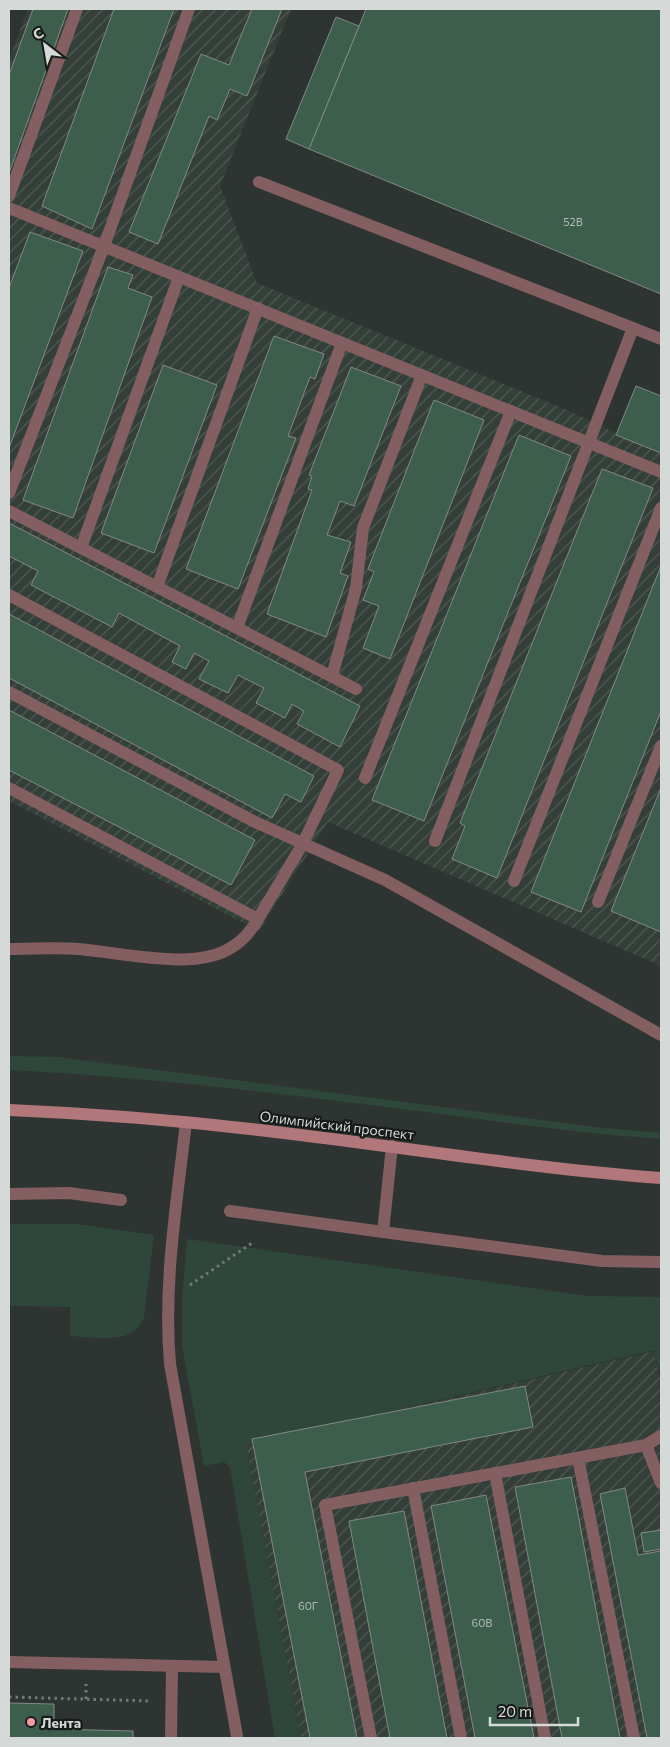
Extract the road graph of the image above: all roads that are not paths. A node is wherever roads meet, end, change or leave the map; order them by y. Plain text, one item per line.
1 (76, 9) edge
2 (188, 9) edge
3 (259, 182) dead end
4 (9, 196) edge
5 (9, 208) edge
6 (104, 246) junction
7 (179, 277) junction
8 (258, 308) junction
9 (633, 328) junction
10 (661, 339) edge
11 (342, 343) junction
12 (422, 375) junction
13 (511, 411) junction
14 (590, 442) junction
15 (661, 472) edge
16 (9, 493) edge
17 (661, 508) edge
18 (9, 511) edge
19 (81, 548) junction
20 (157, 587) junction
21 (9, 595) edge
22 (237, 628) junction
23 (332, 676) junction
24 (356, 689) dead end
25 (9, 692) edge
26 (661, 746) edge
27 (365, 778) dead end
28 (9, 788) edge
29 (435, 841) dead end
30 (302, 844) junction
31 (514, 881) dead end
32 (598, 902) dead end
33 (258, 919) junction
34 (9, 949) edge
35 (661, 1034) edge
36 (9, 1110) edge
37 (186, 1122) junction
38 (392, 1146) junction
39 (661, 1178) edge
40 (9, 1194) edge
41 (121, 1200) dead end
42 (230, 1211) dead end
43 (383, 1232) junction
44 (661, 1262) edge
45 (661, 1436) edge
46 (646, 1446) junction
47 (578, 1458) junction
48 (495, 1474) junction
49 (661, 1483) edge
50 (413, 1488) junction
51 (9, 1662) edge
52 (172, 1666) junction
53 (224, 1667) junction
54 (237, 1736) dead end
55 (171, 1738) edge
56 (371, 1738) edge
57 (460, 1738) edge
58 (545, 1738) edge
59 (634, 1738) edge

1 - 4 lane
2 - 6 lane
3 - 9 lane
5 - 6 lane
6 - 7 lane
6 - 16 lane
7 - 8 lane
7 - 19 lane
8 - 11 lane
8 - 20 lane
9 - 10 lane
9 - 14 lane
11 - 12 lane
11 - 22 lane
12 - 13 lane
12 - 23 lane
13 - 14 lane
13 - 27 lane
14 - 15 lane
14 - 29 lane
17 - 31 lane
18 - 19 lane
19 - 20 lane
20 - 22 lane
21 - 30 lane
22 - 23 lane
23 - 24 lane
25 - 30 lane
26 - 32 lane
28 - 33 lane
30 - 33 lane
30 - 35 lane
33 - 34 lane
36 - 37 street, Олимпийский проспект
37 - 38 street, Олимпийский проспект
37 - 53 lane
38 - 39 street, Олимпийский проспект
38 - 43 lane
40 - 41 lane
42 - 43 lane
43 - 44 lane
45 - 46 lane
46 - 47 lane
46 - 49 lane
47 - 48 lane
47 - 59 lane
48 - 50 lane
48 - 58 lane
50 - 56 lane
50 - 57 lane
51 - 52 lane
52 - 53 lane
52 - 55 lane
53 - 54 lane

